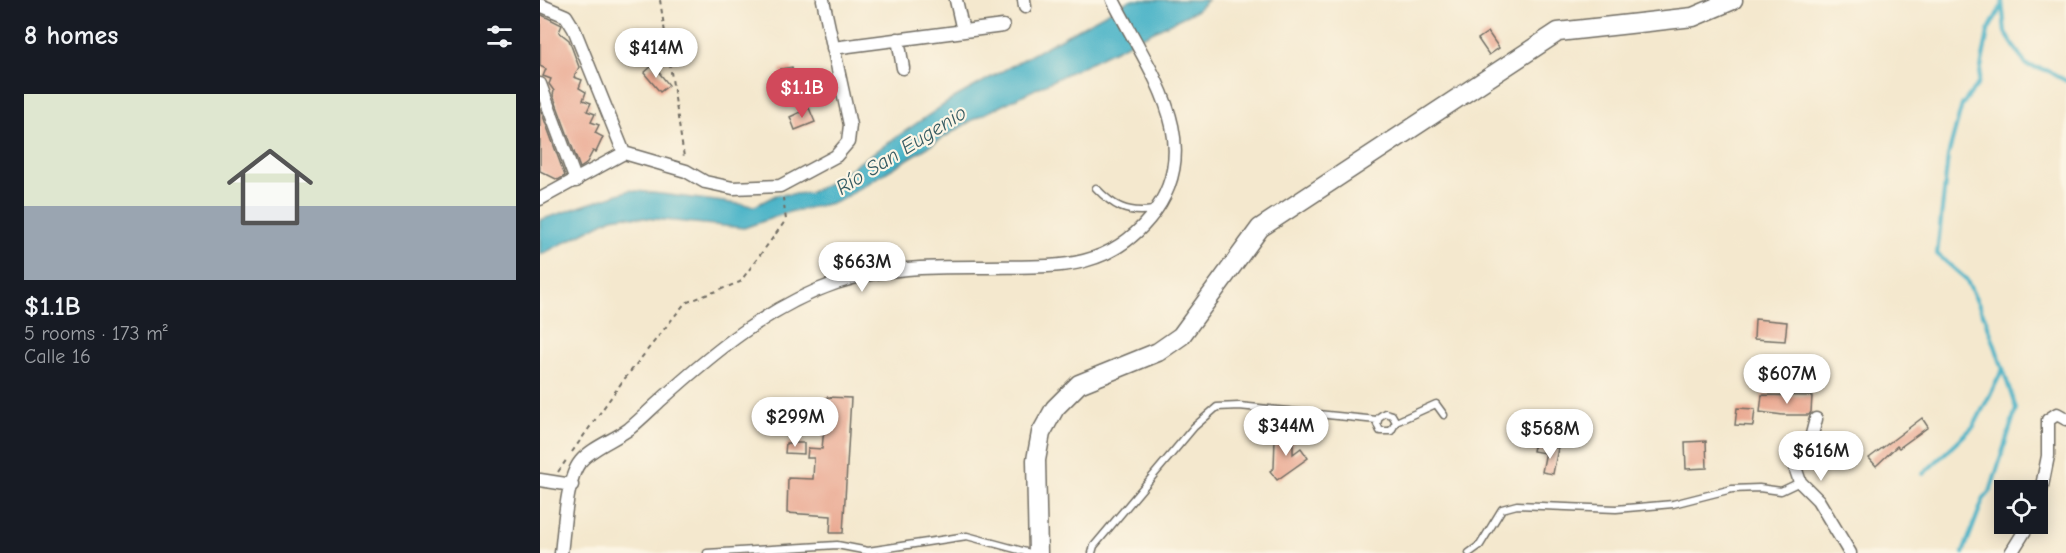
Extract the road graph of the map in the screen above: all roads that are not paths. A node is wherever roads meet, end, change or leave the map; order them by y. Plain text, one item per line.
1 (823, 0) edge
2 (956, 0) edge
3 (1113, 0) edge
4 (1733, 0) edge
5 (540, 5) edge
6 (1003, 26) dead end
7 (963, 31) junction
8 (898, 39) junction
9 (833, 48) junction
10 (903, 68) dead end
11 (540, 84) edge
12 (624, 153) junction
13 (576, 181) junction
14 (1096, 188) dead end
15 (540, 199) edge
16 (1157, 210) junction
17 (1443, 415) dead end
18 (2066, 418) edge
19 (1816, 419) dead end
20 (1377, 420) junction
21 (1396, 422) junction
22 (2044, 480) edge
23 (546, 481) edge
24 (1800, 482) junction
25 (572, 485) junction
26 (2023, 534) edge
27 (561, 553) edge
28 (707, 553) edge
29 (1030, 553) edge
30 (1038, 553) edge
31 (1092, 553) edge
32 (1469, 553) edge
33 (1850, 553) edge
34 (2011, 553) edge

1 - 9 street
2 - 7 street
3 - 16 street
4 - 30 main road
5 - 12 street
6 - 7 street
7 - 8 street
8 - 9 street
8 - 10 street
9 - 12 street
11 - 13 street
12 - 13 street
13 - 15 street
14 - 16 lane
16 - 25 street
17 - 21 lane
18 - 22 street
19 - 24 street
20 - 21 lane
20 - 21 lane
20 - 31 lane
23 - 25 street
24 - 32 lane
24 - 33 street
25 - 27 street
26 - 34 street
28 - 29 lane

